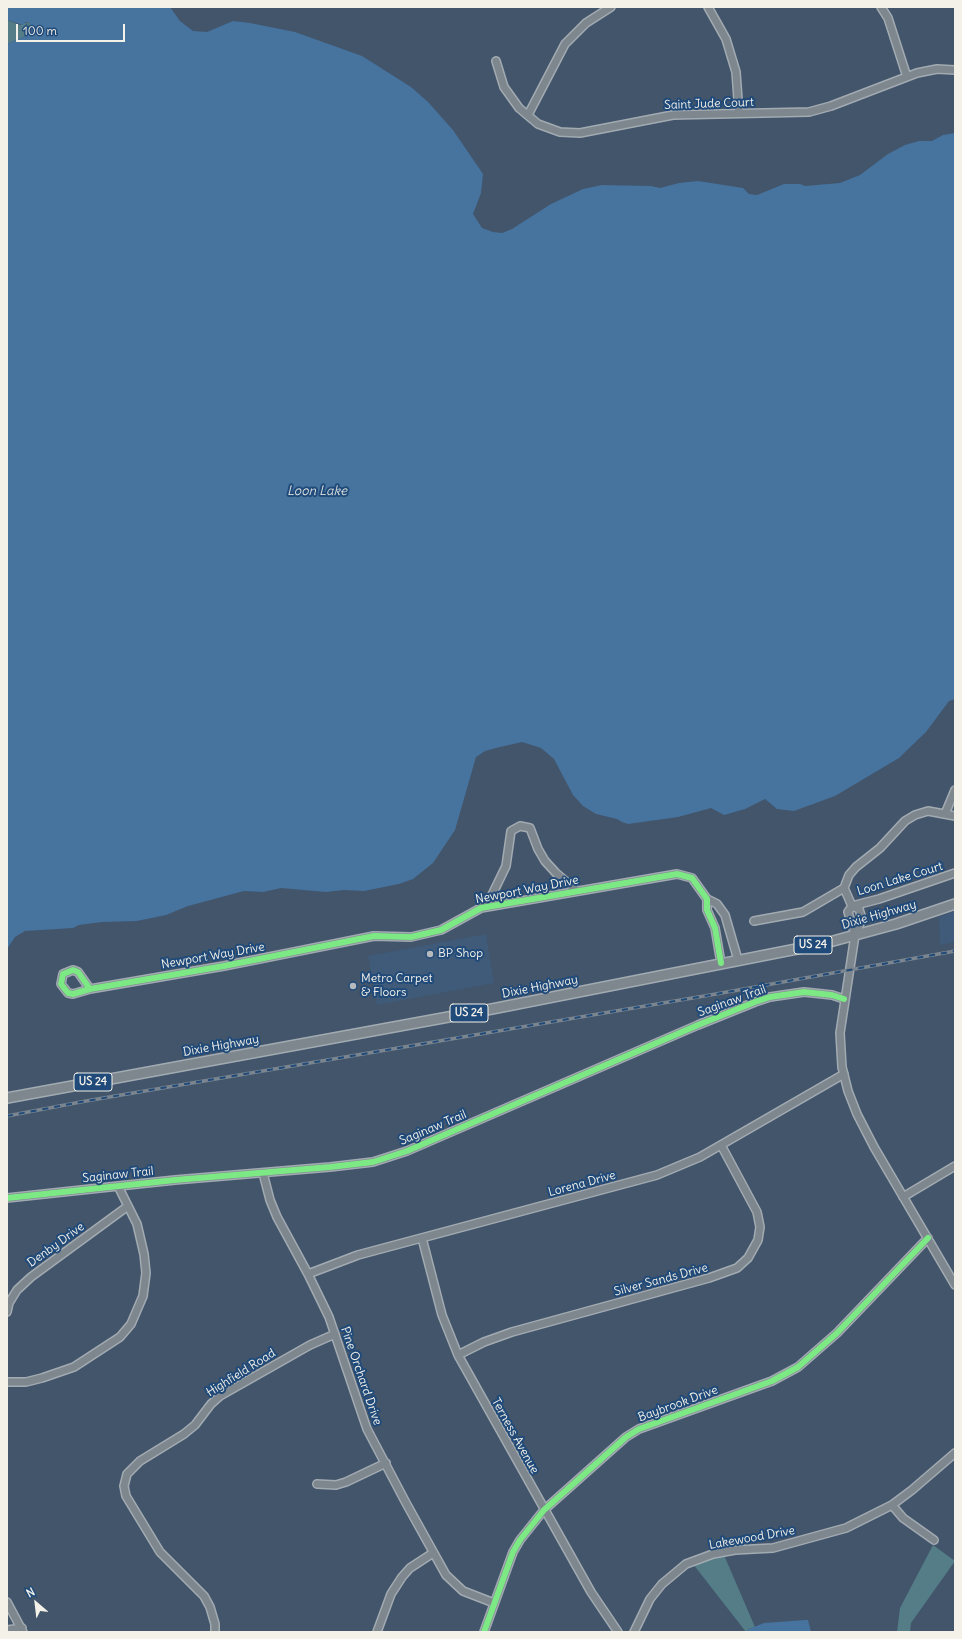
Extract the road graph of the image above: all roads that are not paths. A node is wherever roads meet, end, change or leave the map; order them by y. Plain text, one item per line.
1 (611, 7) edge
2 (708, 7) edge
3 (881, 7) edge
4 (496, 61) dead end
5 (955, 70) edge
6 (907, 77) junction
7 (739, 113) junction
8 (528, 115) junction
9 (955, 790) edge
10 (945, 814) junction
11 (955, 816) edge
12 (955, 873) edge
13 (844, 888) junction
14 (578, 891) junction
15 (707, 899) junction
16 (955, 904) edge
17 (852, 906) junction
18 (481, 908) junction
19 (754, 921) dead end
20 (855, 935) junction
21 (738, 960) junction
22 (721, 963) junction
23 (90, 989) dead end
24 (844, 999) junction
25 (844, 1074) junction
26 (7, 1098) edge
27 (721, 1145) junction
28 (955, 1166) edge
29 (263, 1173) junction
30 (118, 1186) junction
31 (903, 1196) junction
32 (7, 1198) edge
33 (128, 1206) junction
34 (422, 1238) junction
35 (928, 1238) junction
36 (308, 1274) junction
37 (955, 1285) edge
38 (7, 1312) edge
39 (335, 1334) junction
40 (458, 1355) junction
41 (7, 1382) edge
42 (955, 1453) edge
43 (386, 1463) junction
44 (317, 1484) dead end
45 (892, 1505) junction
46 (544, 1510) junction
47 (934, 1540) dead end
48 (433, 1553) junction
49 (7, 1602) edge
50 (494, 1603) junction
51 (7, 1630) edge
52 (22, 1630) edge
53 (215, 1632) edge
54 (377, 1632) edge
55 (484, 1632) edge
56 (618, 1632) edge
57 (634, 1632) edge

1 - 8 street
2 - 7 street
3 - 6 street
4 - 8 street, Saint Jude Court
5 - 6 street, Saint Jude Court
6 - 7 street, Saint Jude Court
7 - 8 street, Saint Jude Court
9 - 10 street
10 - 11 street
10 - 13 street
12 - 17 street, Loon Lake Court
13 - 17 street
13 - 19 street
14 - 15 street, Newport Way Drive
14 - 18 street, Newport Way Drive
14 - 18 street, Newport Way Drive
15 - 21 street, Newport Way Drive
15 - 22 street, Newport Way Drive
16 - 20 main road, Dixie Highway / US 24
17 - 20 street
17 - 20 street
18 - 23 street, Newport Way Drive
20 - 21 main road, Dixie Highway / US 24
20 - 24 street
21 - 22 main road, Dixie Highway / US 24
22 - 26 main road, Dixie Highway / US 24
24 - 25 street
24 - 29 street, Saginaw Trail
25 - 27 street, Lorena Drive
25 - 31 street
27 - 34 street, Lorena Drive
27 - 40 street, Silver Sands Drive
28 - 31 street
29 - 30 street, Saginaw Trail
29 - 36 street, Pine Orchard Drive
30 - 32 street, Saginaw Trail
30 - 33 street
31 - 35 street
33 - 38 street, Denby Drive
33 - 41 street
34 - 36 street, Lorena Drive
34 - 40 street, Terness Avenue
35 - 37 street
35 - 46 street, Baybrook Drive
36 - 39 street, Pine Orchard Drive
39 - 43 street, Pine Orchard Drive
39 - 53 street, Highfield Road
40 - 46 street, Terness Avenue
42 - 45 street, Lakewood Drive
43 - 44 street
43 - 48 street, Pine Orchard Drive
45 - 47 street
45 - 57 street, Lakewood Drive
46 - 50 street, Baybrook Drive
46 - 56 street, Terness Avenue
48 - 50 street, Pine Orchard Drive
48 - 54 street
49 - 52 street
50 - 55 street, Baybrook Drive
51 - 52 street

